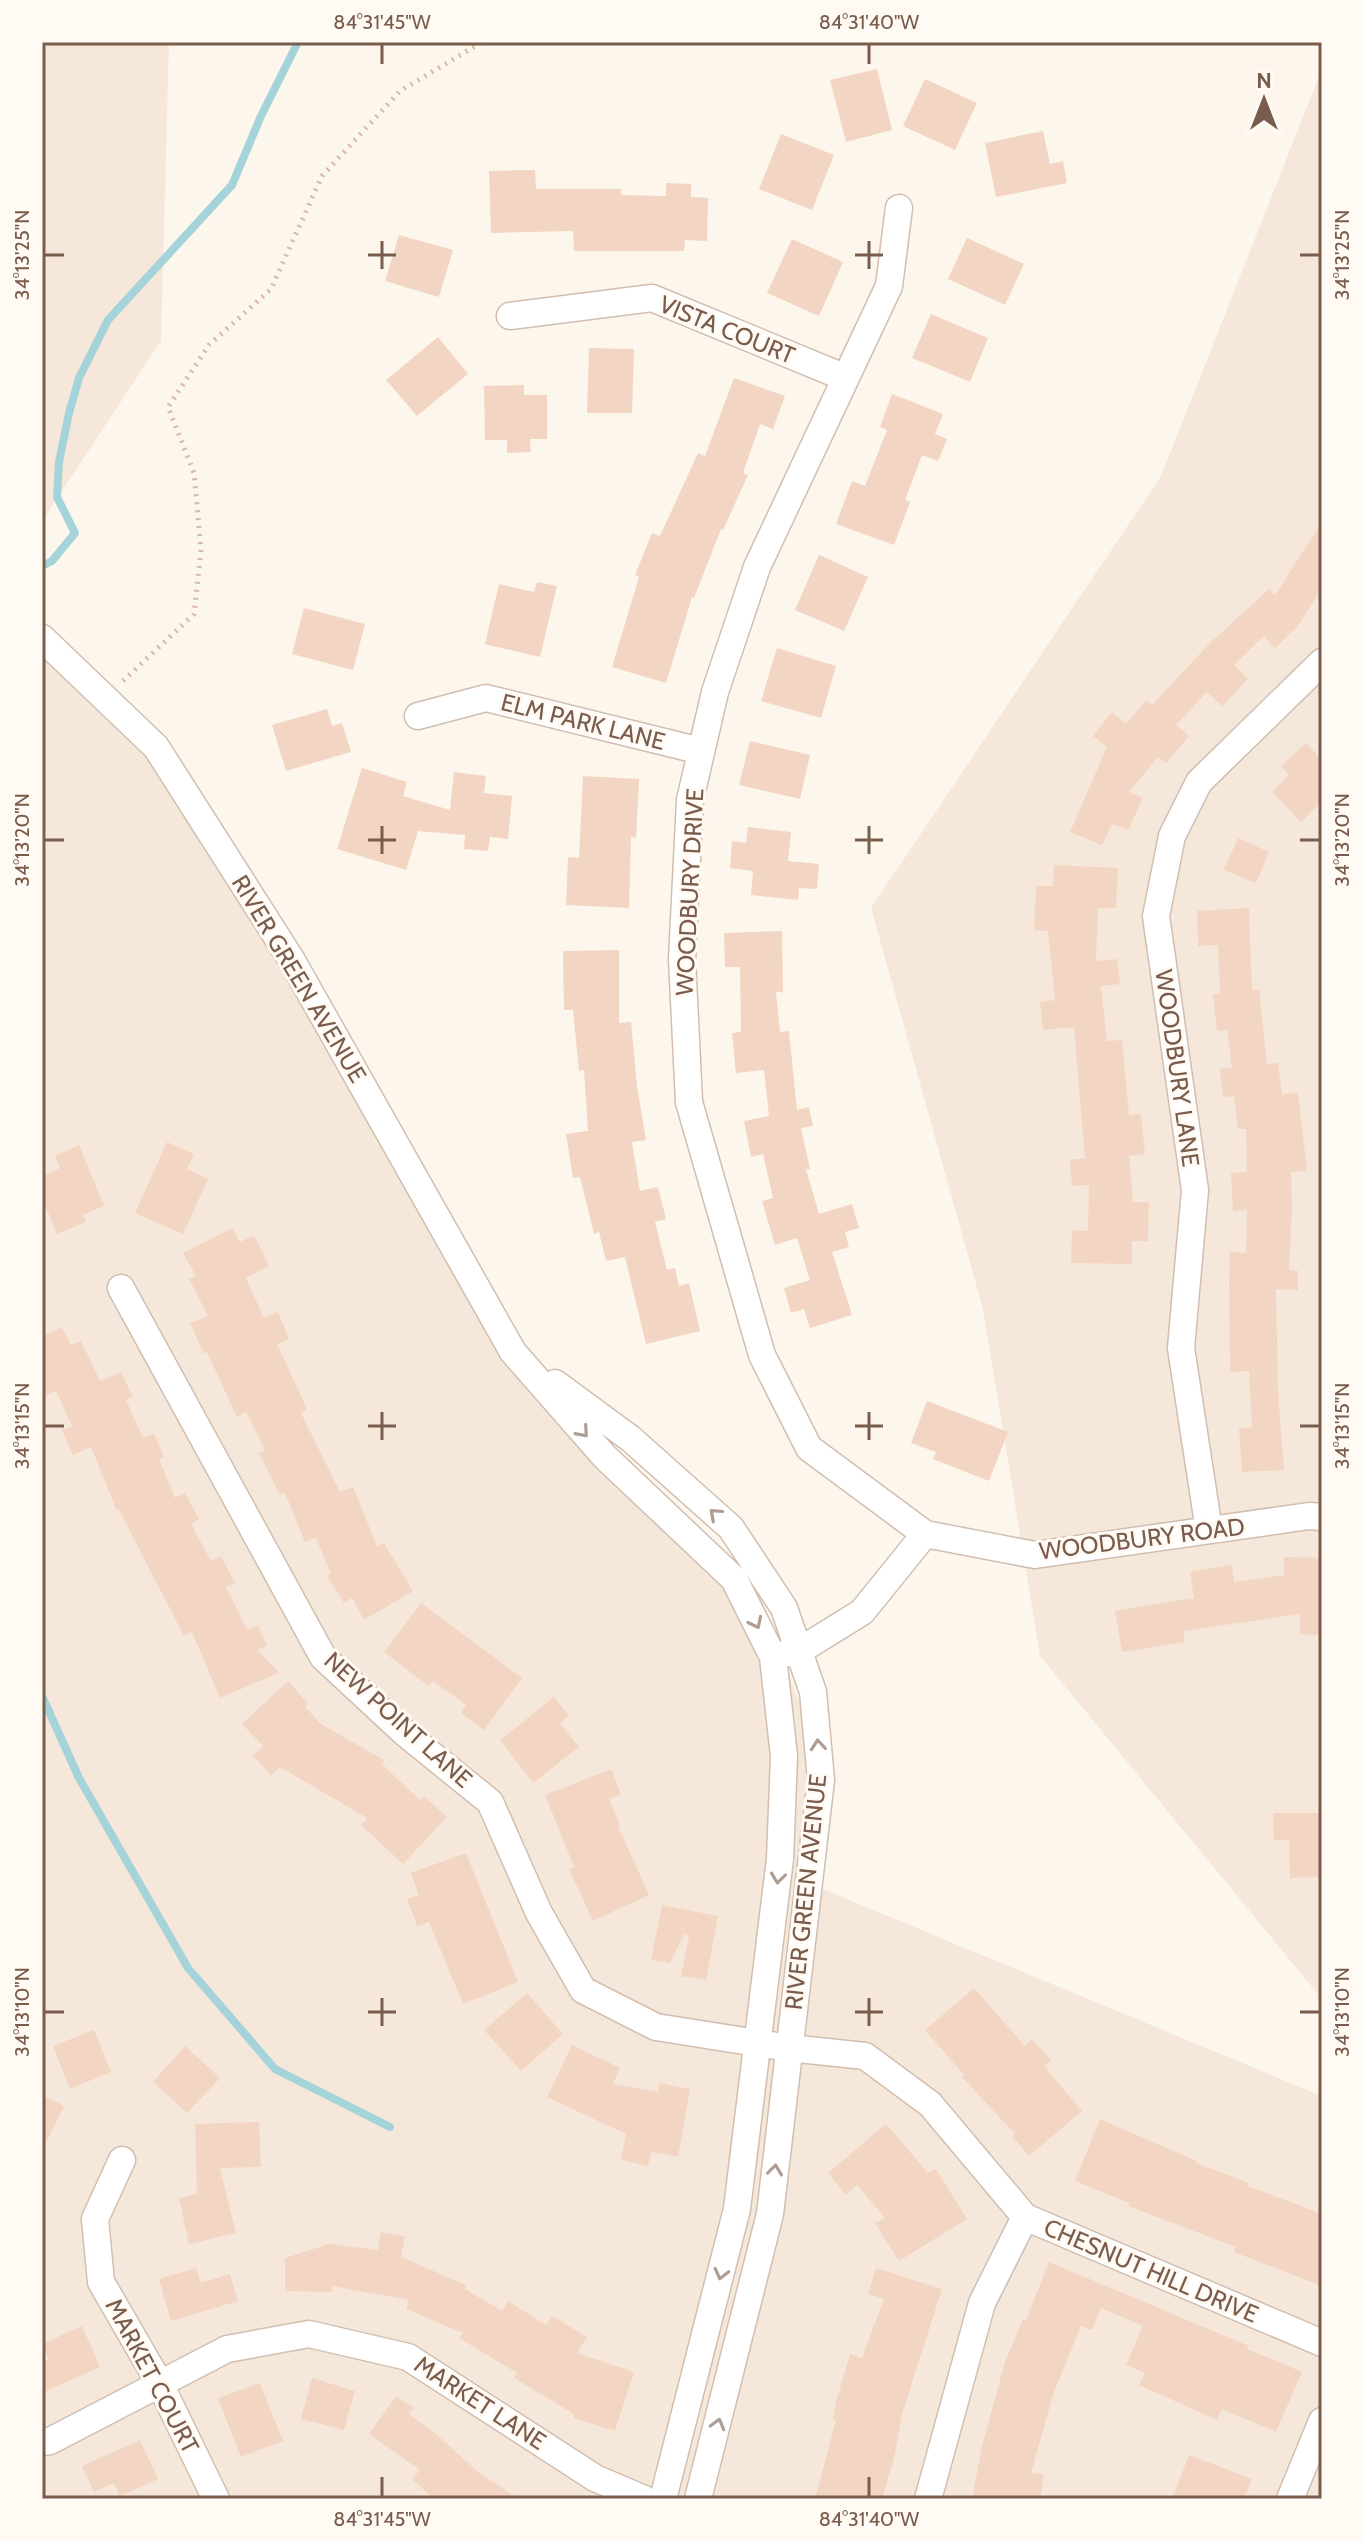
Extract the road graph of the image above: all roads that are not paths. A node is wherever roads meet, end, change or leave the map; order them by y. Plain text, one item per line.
1 (899, 208) dead end
2 (510, 316) dead end
3 (846, 378) junction
4 (42, 638) edge
5 (1322, 662) edge
6 (418, 716) dead end
7 (701, 751) junction
8 (121, 1288) dead end
9 (513, 1352) junction
10 (1322, 1517) edge
11 (1209, 1530) junction
12 (925, 1534) junction
13 (799, 1651) junction
14 (773, 1657) junction
15 (757, 2043) junction
16 (789, 2048) junction
17 (122, 2160) dead end
18 (1025, 2217) junction
19 (1322, 2343) edge
20 (160, 2384) junction
21 (1322, 2421) edge
22 (42, 2442) edge
23 (216, 2499) edge
24 (644, 2499) edge
25 (663, 2499) edge
26 (698, 2499) edge
27 (928, 2499) edge
28 (1290, 2499) edge

1 - 3 street, WOODBURY DRIVE
2 - 3 street, VISTA COURT
3 - 7 street, WOODBURY DRIVE
4 - 9 street, RIVER GREEN AVENUE
5 - 11 street, WOODBURY LANE
6 - 7 street, ELM PARK LANE
7 - 12 street, WOODBURY DRIVE
8 - 15 street, NEW POINT LANE
13 -> 9 street, RIVER GREEN AVENUE
9 -> 14 street, RIVER GREEN AVENUE
10 - 11 street, WOODBURY ROAD
11 - 12 street, WOODBURY ROAD
12 - 13 street
13 - 14 street
16 -> 13 street, RIVER GREEN AVENUE
14 -> 15 street, RIVER GREEN AVENUE
15 - 16 street, CHESNUT HILL DRIVE
15 -> 25 street, RIVER GREEN AVENUE
16 - 18 street, CHESNUT HILL DRIVE
26 -> 16 street, RIVER GREEN AVENUE
17 - 20 street, MARKET COURT
18 - 19 street, CHESNUT HILL DRIVE
18 - 27 street
20 - 22 street, MARKET LANE
20 - 23 street, MARKET COURT
20 - 24 street, MARKET LANE
21 - 28 street

